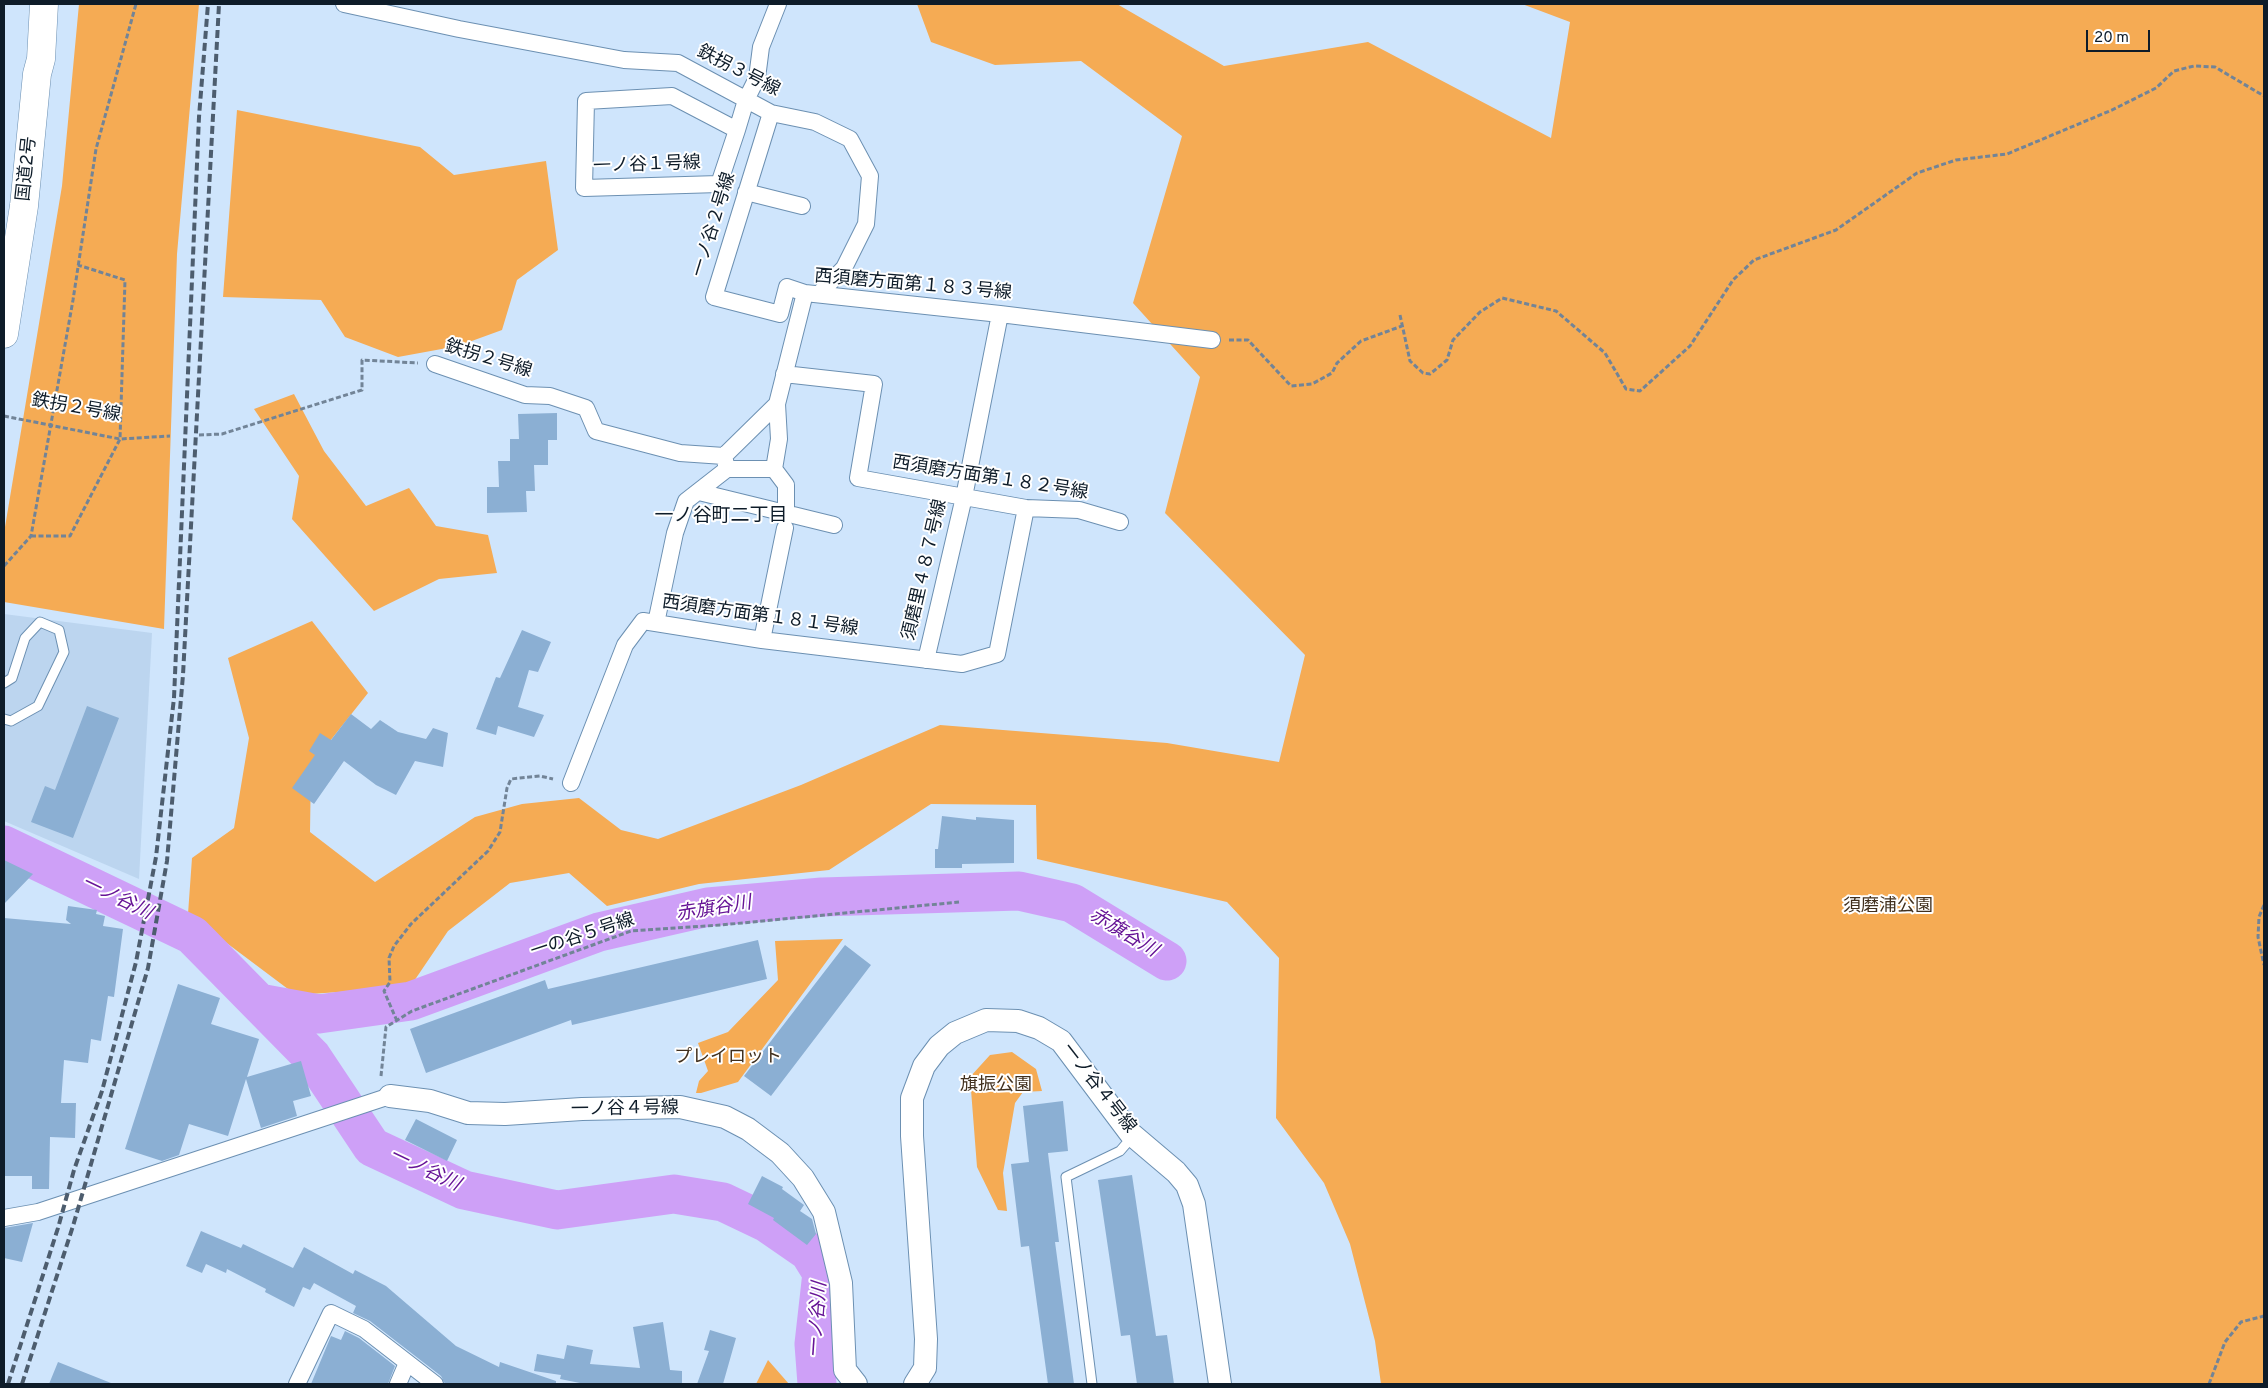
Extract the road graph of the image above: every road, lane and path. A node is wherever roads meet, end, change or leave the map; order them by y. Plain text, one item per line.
1 (44, 4) edge
2 (136, 4) edge
3 (344, 4) edge
4 (778, 4) edge
5 (2264, 96) edge
6 (746, 100) junction
7 (770, 113) junction
8 (737, 130) junction
9 (746, 192) junction
10 (802, 206) dead end
11 (78, 265) junction
12 (812, 294) junction
13 (1000, 314) junction
14 (1400, 315) dead end
15 (1402, 326) junction
16 (4, 334) edge
17 (1212, 340) joint
18 (435, 364) joint
19 (784, 374) junction
20 (777, 404) junction
21 (4, 416) edge
22 (51, 426) junction
23 (199, 435) dead end
24 (170, 436) dead end
25 (120, 439) junction
26 (725, 462) junction
27 (774, 468) junction
28 (699, 492) junction
29 (964, 497) junction
30 (1026, 508) junction
31 (786, 521) junction
32 (1120, 522) dead end
33 (834, 525) dead end
34 (31, 536) junction
35 (4, 566) edge
36 (656, 623) junction
37 (762, 640) junction
38 (926, 660) junction
39 (4, 683) edge
40 (4, 719) edge
41 (571, 783) joint
42 (959, 902) dead end
43 (2264, 906) edge
44 (2264, 965) edge
45 (396, 1021) junction
46 (389, 1096) junction
47 (1133, 1136) junction
48 (4, 1218) edge
49 (2264, 1316) edge
50 (407, 1363) junction
51 (297, 1384) edge
52 (398, 1384) edge
53 (435, 1384) edge
54 (856, 1384) edge
55 (915, 1384) edge
56 (1092, 1384) edge
57 (1220, 1384) edge
58 (2209, 1384) edge

1 - 16 highway, 国道2号
2 - 11 path
3 - 6 street, 鉄拐３号線
4 - 6 street, 一ノ谷１号線
5 - 15 path
6 - 7 street, 鉄拐３号線
6 - 8 street, 一ノ谷１号線
7 - 9 street, 一ノ谷２号線
7 - 12 street, 鉄拐３号線
8 - 8 street, 一ノ谷１号線
9 - 10 street
9 - 12 street, 一ノ谷２号線
11 - 22 path
11 - 25 path
12 - 13 street, 西須磨方面第１８３号線
12 - 19 street, 西須磨方面第１８３号線
13 - 17 street, 西須磨方面第１８３号線
13 - 29 street, 須磨里４８７号線
14 - 15 path
15 - 17 path
18 - 23 path, 鉄拐２号線
18 - 26 street, 鉄拐２号線
19 - 20 street, 西須磨方面第１８３号線
19 - 29 street, 西須磨方面第１８２号線
20 - 26 street
20 - 27 street, 西須磨方面第１８３号線
21 - 22 path, 鉄拐２号線
22 - 25 path, 鉄拐２号線
22 - 34 path
24 - 25 path, 鉄拐２号線
25 - 34 path
26 - 27 street
26 - 28 street
27 - 31 street
28 - 31 street
28 - 36 street
29 - 30 street, 西須磨方面第１８２号線
29 - 38 street, 須磨里４８７号線
30 - 32 street, 西須磨方面第１８２号線
30 - 38 street, 西須磨方面第１８１号線
31 - 33 street
31 - 37 street
34 - 35 path
36 - 37 street, 西須磨方面第１８１号線
36 - 41 street, 西須磨方面第１８１号線
37 - 38 street, 西須磨方面第１８１号線
39 - 40 lane
41 - 45 path
42 - 45 path, 一の谷５号線
43 - 44 path
45 - 46 path
46 - 48 street
46 - 54 street, 一ノ谷４号線
47 - 55 street, 一ノ谷４号線
47 - 56 lane
47 - 57 street, 一ノ谷４号線
49 - 58 path
50 - 51 street
50 - 52 street
50 - 53 street

